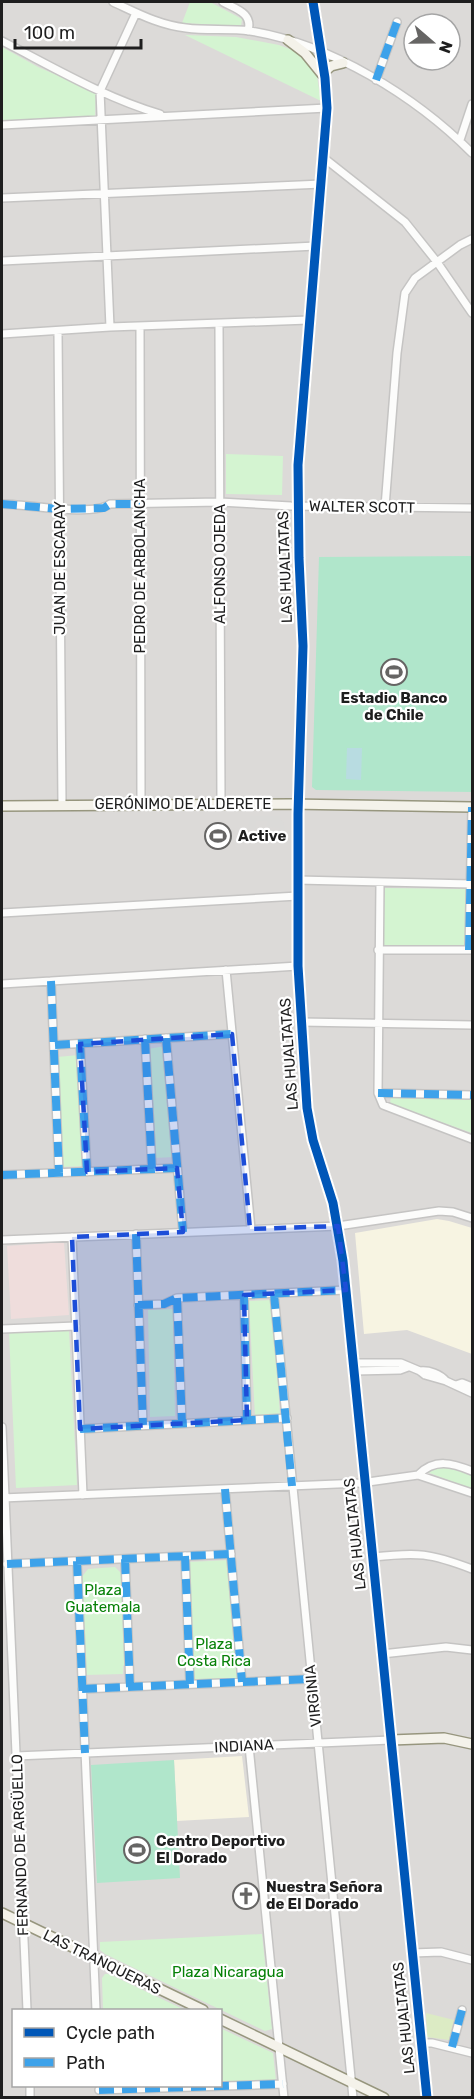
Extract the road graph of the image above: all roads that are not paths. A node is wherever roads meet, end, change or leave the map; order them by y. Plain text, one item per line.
1 (113, 2) edge
2 (223, 2) edge
3 (313, 2) edge
4 (136, 13) junction
5 (397, 22) dead end
6 (248, 31) junction
7 (288, 40) junction
8 (2, 41) edge
9 (320, 50) junction
10 (343, 63) junction
11 (324, 75) junction
12 (376, 80) junction
13 (100, 91) junction
14 (472, 104) edge
15 (327, 108) junction
16 (165, 116) junction
17 (102, 119) junction
18 (2, 125) edge
19 (460, 140) junction
20 (472, 153) edge
21 (324, 158) junction
22 (322, 184) junction
23 (105, 194) junction
24 (2, 198) edge
25 (472, 239) edge
26 (316, 246) junction
27 (108, 256) junction
28 (2, 261) edge
29 (437, 262) junction
30 (472, 313) edge
31 (309, 320) junction
32 (219, 325) junction
33 (110, 327) junction
34 (140, 327) junction
35 (58, 331) junction
36 (2, 334) edge
37 (220, 502) junction
38 (2, 504) edge
39 (140, 504) junction
40 (298, 506) junction
41 (385, 507) junction
42 (472, 508) edge
43 (60, 509) junction
44 (141, 804) junction
45 (221, 804) junction
46 (298, 804) junction
47 (62, 805) junction
48 (2, 806) edge
49 (472, 807) edge
50 (297, 880) junction
51 (380, 883) junction
52 (471, 884) junction
53 (298, 896) junction
54 (2, 913) edge
55 (378, 950) junction
56 (471, 950) edge
57 (298, 966) junction
58 (226, 970) junction
59 (51, 981) junction
60 (2, 984) edge
61 (301, 1022) junction
62 (377, 1023) junction
63 (472, 1025) edge
64 (232, 1034) junction
65 (166, 1038) junction
66 (145, 1039) junction
67 (80, 1044) junction
68 (55, 1045) junction
69 (378, 1093) junction
70 (472, 1095) edge
71 (472, 1138) edge
72 (177, 1168) junction
73 (152, 1169) junction
74 (87, 1172) junction
75 (59, 1173) junction
76 (2, 1175) edge
77 (472, 1218) edge
78 (338, 1226) junction
79 (251, 1229) junction
80 (183, 1232) junction
81 (136, 1234) junction
82 (72, 1237) junction
83 (2, 1240) edge
84 (346, 1290) junction
85 (274, 1294) junction
86 (244, 1295) junction
87 (177, 1298) junction
88 (138, 1305) junction
89 (76, 1326) junction
90 (2, 1329) edge
91 (354, 1367) junction
92 (456, 1385) junction
93 (472, 1387) edge
94 (472, 1393) edge
95 (287, 1418) junction
96 (247, 1420) junction
97 (182, 1423) junction
98 (143, 1425) junction
99 (2, 1427) edge
100 (80, 1429) junction
101 (472, 1470) edge
102 (418, 1475) junction
103 (365, 1482) junction
104 (292, 1486) junction
105 (225, 1489) junction
106 (472, 1493) edge
107 (83, 1495) junction
108 (3, 1498) edge
109 (231, 1554) junction
110 (185, 1556) junction
111 (373, 1557) junction
112 (125, 1559) junction
113 (77, 1561) junction
114 (8, 1564) junction
115 (472, 1569) edge
116 (472, 1650) edge
117 (382, 1654) junction
118 (311, 1679) junction
119 (242, 1682) junction
120 (190, 1684) junction
121 (130, 1687) junction
122 (82, 1689) junction
123 (391, 1740) junction
124 (317, 1743) junction
125 (472, 1744) edge
126 (249, 1746) junction
127 (85, 1753) junction
128 (16, 1756) junction
129 (2, 1913) edge
130 (23, 1924) junction
131 (412, 1953) junction
132 (94, 1958) junction
133 (472, 1960) edge
134 (27, 2009) edge
135 (96, 2009) edge
136 (201, 2009) edge
137 (462, 2010) dead end
138 (222, 2020) edge
139 (421, 2043) junction
140 (279, 2047) junction
141 (452, 2047) junction
142 (472, 2053) edge
143 (351, 2082) junction
144 (283, 2084) junction
145 (222, 2086) edge
146 (204, 2087) edge
147 (99, 2091) edge
148 (284, 2097) edge
149 (353, 2097) edge
150 (384, 2097) edge
151 (427, 2097) edge

1 - 4 street
2 - 6 street
3 - 9 street, LAS HUALTATAS
4 - 6 street
4 - 13 street
5 - 12 street
6 - 7 street
7 - 9 street
7 - 11 street
8 - 13 street
9 - 10 street
9 - 11 street, LAS HUALTATAS
10 - 11 street
10 - 12 street
11 - 15 street, LAS HUALTATAS
12 - 19 street
13 - 16 street
13 - 17 street
14 - 19 street
15 - 16 street
15 - 21 street, LAS HUALTATAS
16 - 17 street
17 - 18 street
17 - 23 street
19 - 20 street
21 - 22 street, LAS HUALTATAS
21 - 29 street
22 - 23 street
22 - 26 street, LAS HUALTATAS
23 - 24 street
23 - 27 street
25 - 29 street
26 - 27 street
26 - 31 street, LAS HUALTATAS
27 - 28 street
27 - 33 street
29 - 30 street
29 - 41 street
31 - 32 street
31 - 40 street, LAS HUALTATAS
32 - 34 street
32 - 37 street, ALFONSO OJEDA
33 - 34 street
33 - 35 street
34 - 39 street, PEDRO DE ARBOLANCHA
35 - 36 street
35 - 43 street, JUAN DE ESCARAY
37 - 39 street, WALTER SCOTT
37 - 40 street, WALTER SCOTT
37 - 45 street, ALFONSO OJEDA
38 - 43 street, WALTER SCOTT
39 - 43 street, WALTER SCOTT
39 - 44 street, PEDRO DE ARBOLANCHA
40 - 41 street, WALTER SCOTT
40 - 46 street, LAS HUALTATAS
41 - 42 street, WALTER SCOTT
43 - 47 street, JUAN DE ESCARAY
44 - 45 street, GERÓNIMO DE ALDERETE
44 - 47 street, GERÓNIMO DE ALDERETE
45 - 46 street, GERÓNIMO DE ALDERETE
46 - 49 street, GERÓNIMO DE ALDERETE
46 - 50 street, LAS HUALTATAS
47 - 48 street, GERÓNIMO DE ALDERETE
49 - 52 street
50 - 51 street
50 - 53 street, LAS HUALTATAS
51 - 52 street
51 - 55 street
52 - 56 street
53 - 54 street
53 - 57 street, LAS HUALTATAS
55 - 56 street
55 - 62 street
57 - 58 street
57 - 61 street, LAS HUALTATAS
58 - 59 street
58 - 64 street
59 - 60 street
59 - 68 street
61 - 62 street
61 - 78 street, LAS HUALTATAS
62 - 63 street
62 - 69 street
64 - 65 street
64 - 79 street
65 - 66 street
65 - 72 street
66 - 67 street
66 - 73 street
67 - 68 street
67 - 74 street
68 - 75 street
69 - 70 street
69 - 71 street
72 - 73 street
72 - 80 street
73 - 74 street
74 - 75 street
75 - 76 street
77 - 78 street
78 - 79 street
78 - 84 street, LAS HUALTATAS
79 - 80 street
80 - 81 street
81 - 82 street
81 - 88 street
82 - 83 street
82 - 89 street
84 - 85 street
84 - 91 street, LAS HUALTATAS
85 - 86 street
85 - 95 street, VIRGINIA
86 - 87 street
86 - 96 street
87 - 88 street
87 - 97 street
88 - 98 street
89 - 90 street
89 - 100 street
91 - 92 street
91 - 103 street, LAS HUALTATAS
92 - 93 street
92 - 94 street
95 - 96 street
95 - 104 street, VIRGINIA
96 - 97 street
97 - 98 street
98 - 100 street
99 - 108 street, FERNANDO DE ARGÜELLO
100 - 107 street
101 - 102 street
102 - 103 street
102 - 106 street
103 - 104 street
103 - 111 street, LAS HUALTATAS
104 - 105 street
104 - 118 street, VIRGINIA
105 - 107 street
105 - 109 street
107 - 108 street
108 - 114 street, FERNANDO DE ARGÜELLO
109 - 110 street
109 - 119 street
110 - 112 street
110 - 120 street
111 - 115 street
111 - 117 street, LAS HUALTATAS
112 - 113 street
112 - 121 street
113 - 114 street
113 - 122 street
114 - 128 street, FERNANDO DE ARGÜELLO
116 - 117 street
117 - 123 street, LAS HUALTATAS
118 - 119 street
118 - 124 street, VIRGINIA
119 - 120 street
120 - 121 street
121 - 122 street
122 - 127 street
123 - 124 street, INDIANA
123 - 125 street, INDIANA
123 - 131 street, LAS HUALTATAS
124 - 126 street, INDIANA
124 - 143 street, VIRGINIA
126 - 127 street, INDIANA
126 - 140 street
127 - 128 street, INDIANA
127 - 132 street
128 - 130 street, FERNANDO DE ARGÜELLO
129 - 130 street, LAS TRANQUERAS
130 - 132 street, LAS TRANQUERAS
130 - 134 street, FERNANDO DE ARGÜELLO
131 - 133 street
131 - 139 street, LAS HUALTATAS
132 - 135 street
132 - 136 street, LAS TRANQUERAS
137 - 141 street
138 - 140 street
139 - 141 street
139 - 151 street, LAS HUALTATAS
140 - 143 street
140 - 144 street
141 - 142 street
143 - 149 street, VIRGINIA
143 - 150 street
144 - 145 street
144 - 148 street
146 - 147 street

